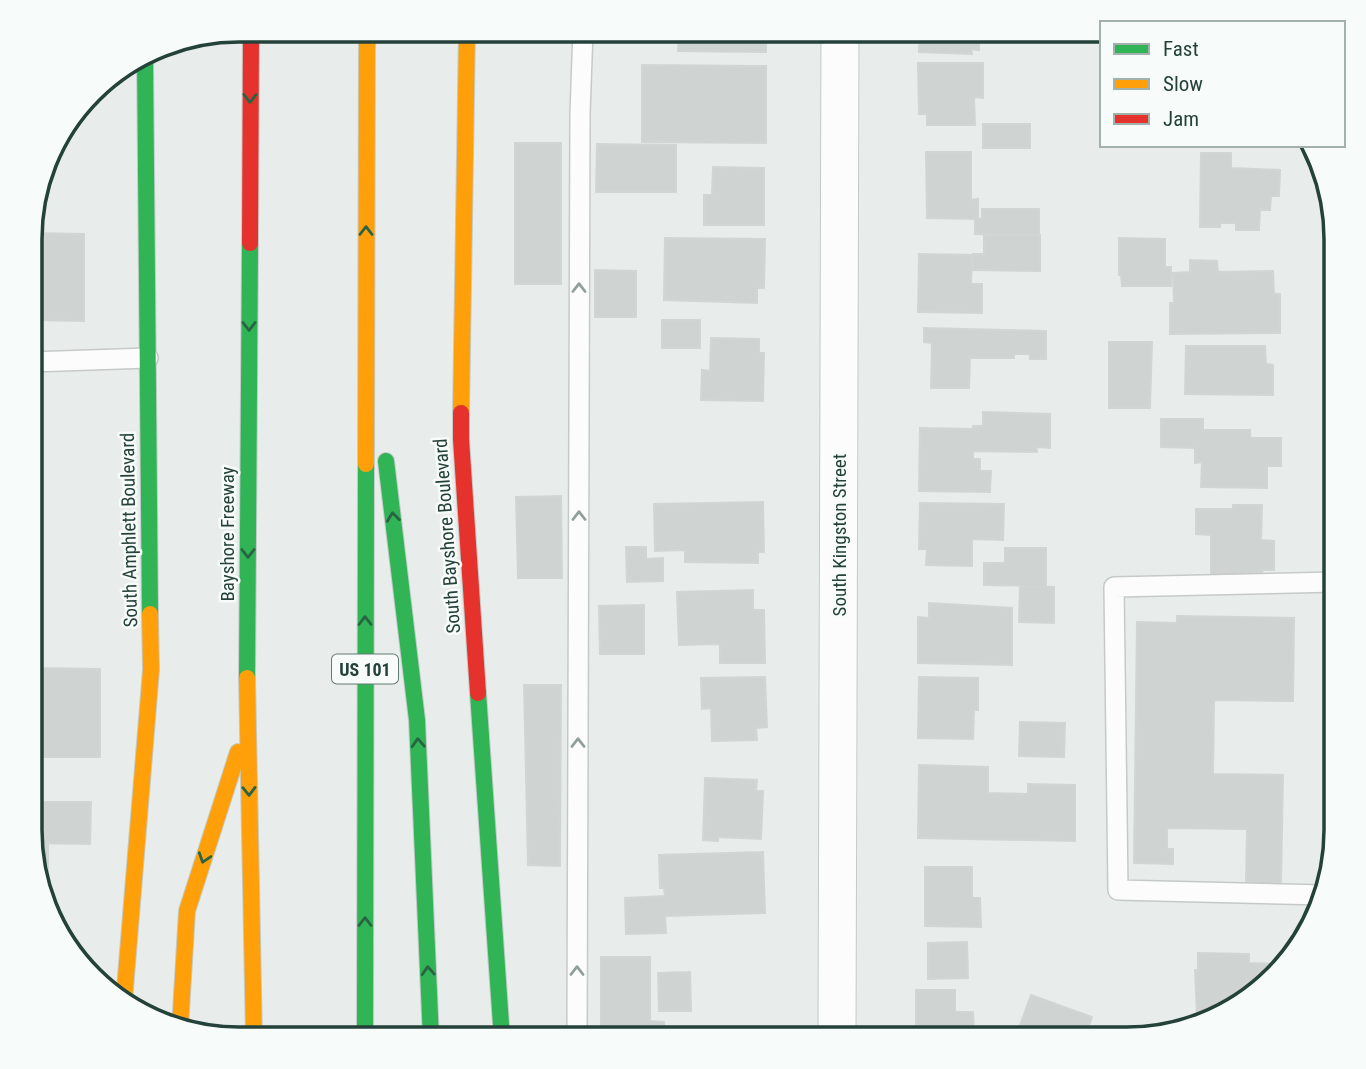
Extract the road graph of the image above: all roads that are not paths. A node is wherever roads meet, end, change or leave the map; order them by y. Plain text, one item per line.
1 (251, 42) edge
2 (367, 42) edge
3 (467, 42) edge
4 (583, 42) edge
5 (840, 42) edge
6 (145, 65) edge
7 (365, 299) junction
8 (148, 358) junction
9 (42, 362) edge
10 (1324, 582) edge
11 (247, 723) junction
12 (1312, 895) edge
13 (125, 990) edge
14 (181, 1018) edge
15 (254, 1027) edge
16 (365, 1027) edge
17 (430, 1027) edge
18 (501, 1027) edge
19 (577, 1027) edge
20 (837, 1027) edge

1 -> 11 main road, Bayshore Freeway
7 -> 2 main road, US 101
3 - 18 main road, South Bayshore Boulevard
19 -> 4 lane
5 - 20 street, South Kingston Street
6 - 8 main road, South Amphlett Boulevard
16 -> 7 main road, US 101
17 -> 7 main road
8 - 9 lane
8 - 13 main road, South Amphlett Boulevard
10 - 12 lane
11 -> 14 main road
11 -> 15 main road, Bayshore Freeway

